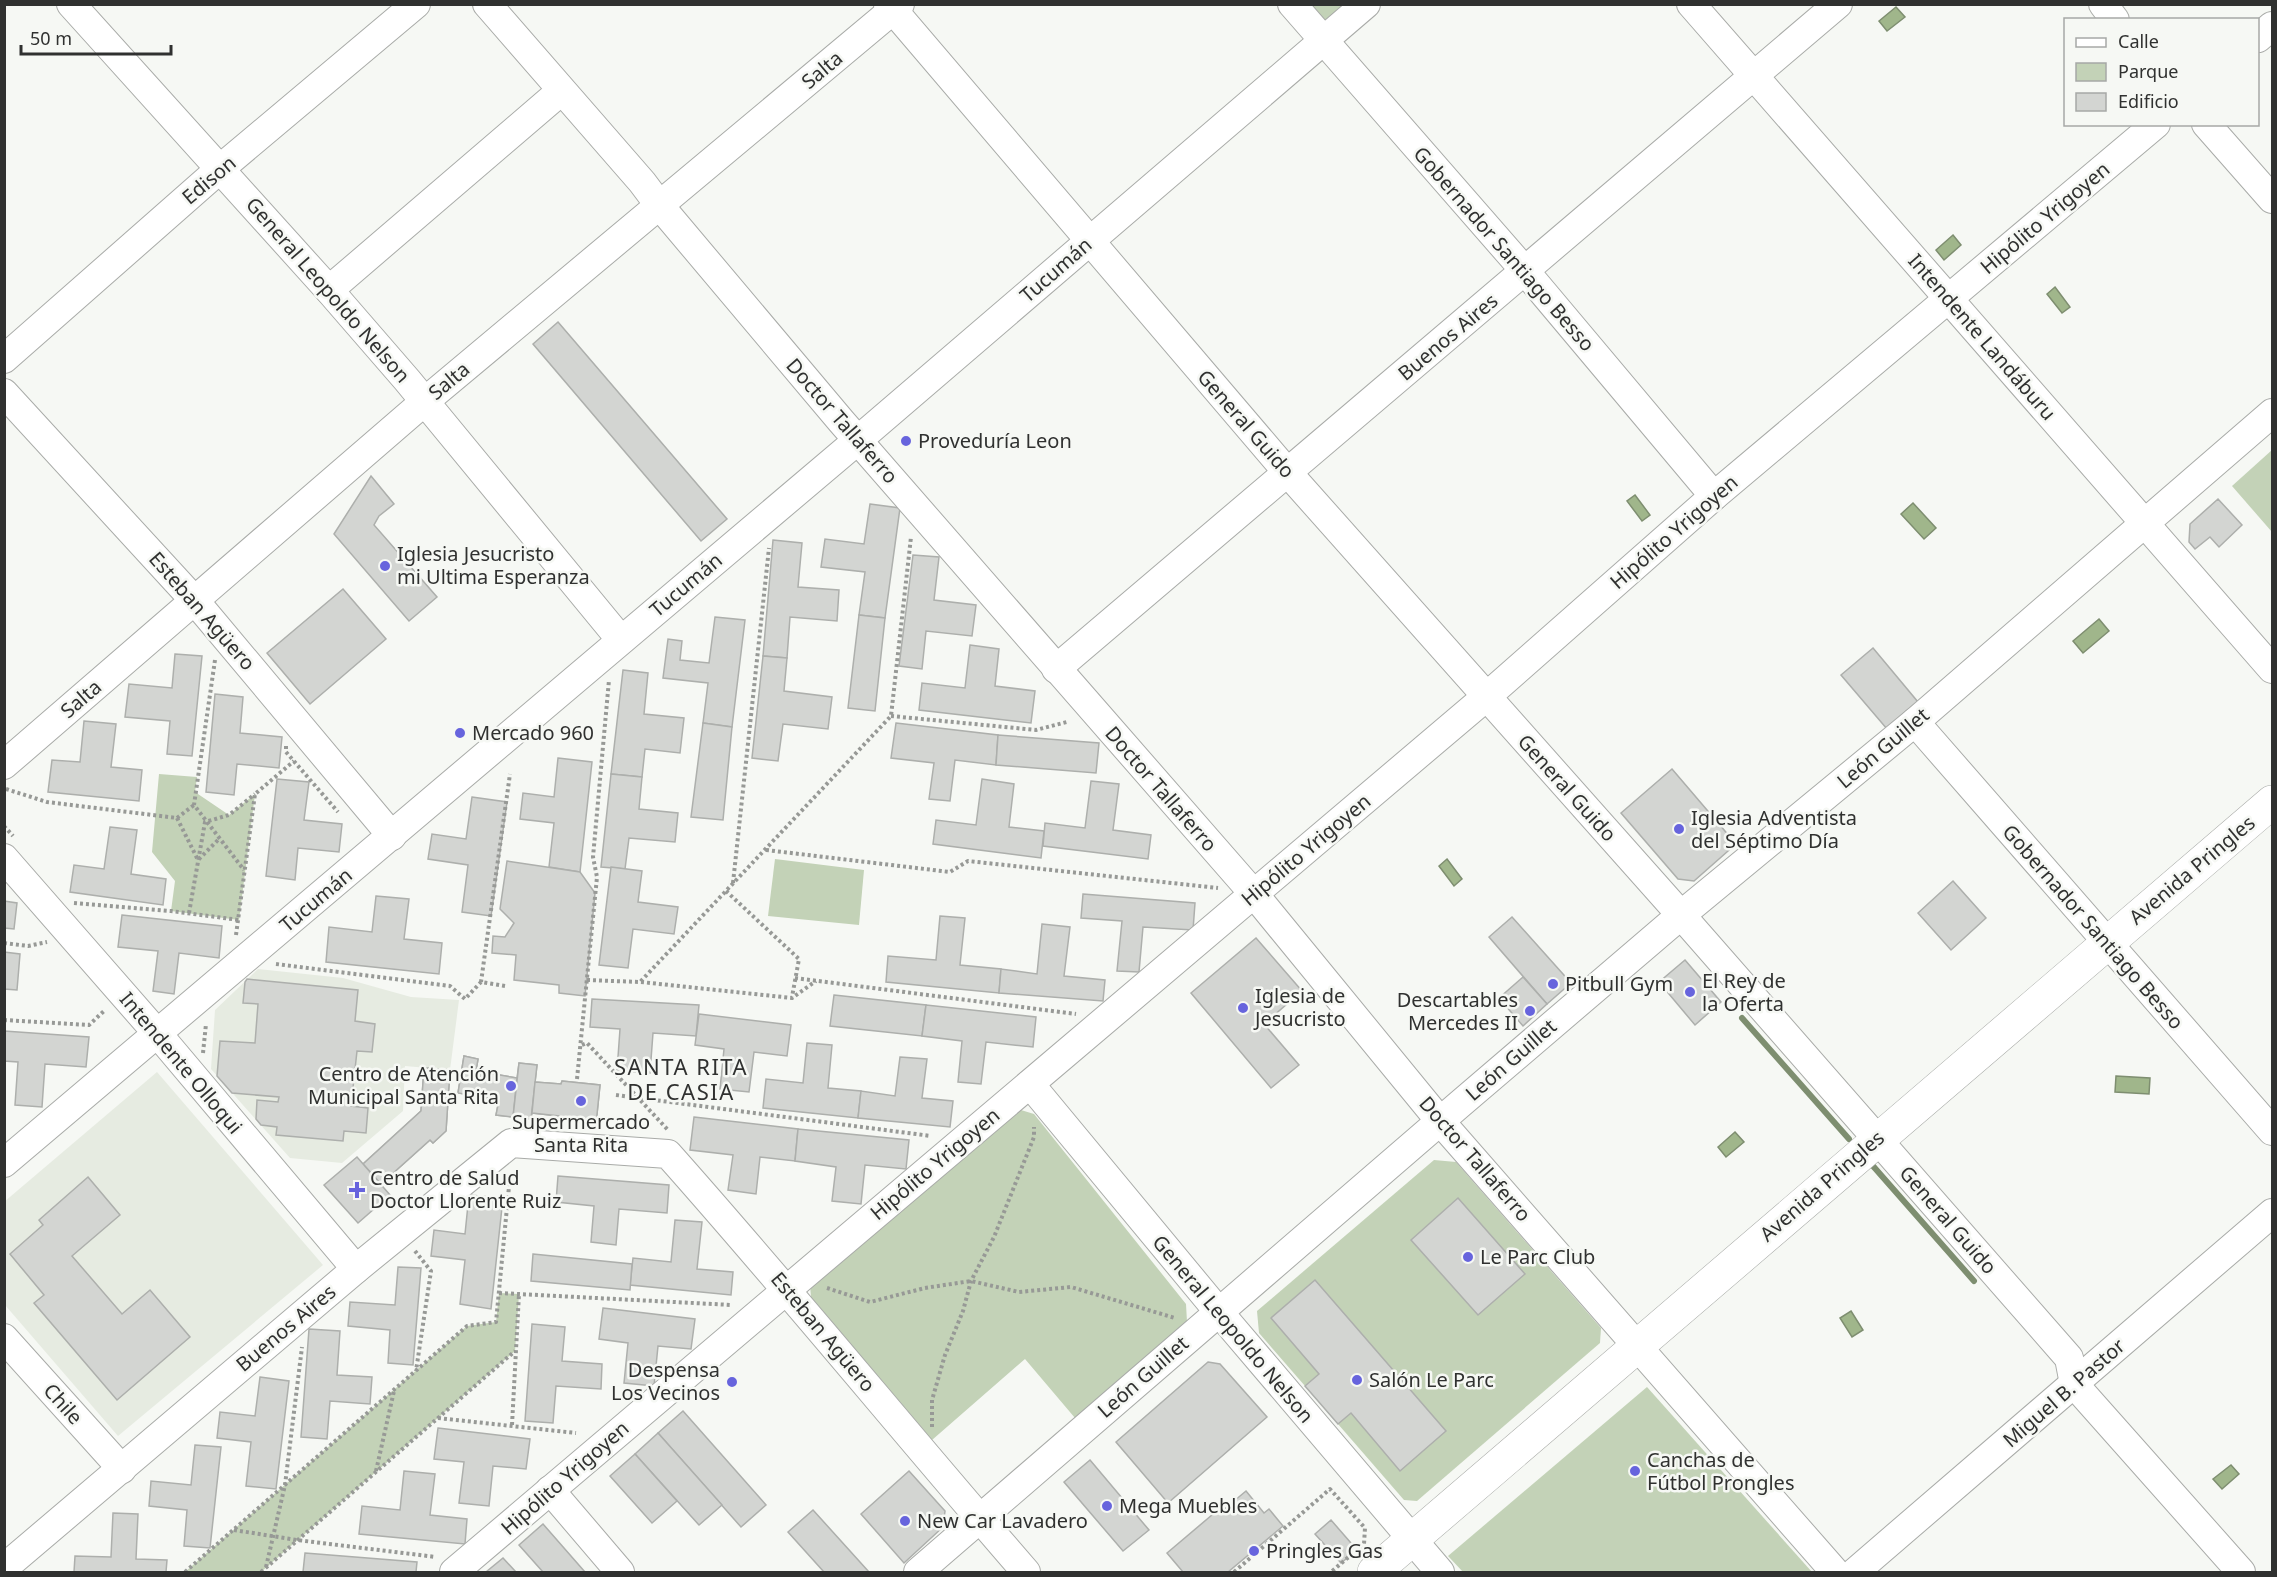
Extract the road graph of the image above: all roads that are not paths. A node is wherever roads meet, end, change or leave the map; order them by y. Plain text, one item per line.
1 (71, 4) edge
2 (416, 4) edge
3 (487, 4) edge
4 (1292, 4) edge
5 (1366, 4) edge
6 (1691, 4) edge
7 (1838, 4) edge
8 (2103, 4) edge
9 (894, 6) edge
10 (2114, 18) edge
11 (2272, 26) edge
12 (2259, 37) edge
13 (1322, 40) junction
14 (1753, 75) junction
15 (561, 91) junction
16 (2154, 126) edge
17 (2208, 126) edge
18 (221, 168) junction
19 (2272, 200) edge
20 (660, 206) junction
21 (1089, 242) junction
22 (1525, 271) junction
23 (329, 290) junction
24 (1949, 300) junction
25 (4, 359) edge
26 (4, 393) edge
27 (424, 402) junction
28 (2272, 412) edge
29 (858, 440) junction
30 (1288, 473) junction
31 (1714, 496) junction
32 (2145, 523) junction
33 (195, 601) junction
34 (621, 640) junction
35 (1056, 669) junction
36 (2272, 669) edge
37 (1486, 697) junction
38 (1915, 722) junction
39 (4, 765) edge
40 (2272, 802) edge
41 (392, 836) junction
42 (12, 850) edge
43 (1242, 892) junction
44 (1681, 915) junction
45 (2107, 943) junction
46 (157, 1033) junction
47 (1030, 1084) junction
48 (1440, 1121) junction
49 (2272, 1131) edge
50 (1877, 1139) junction
51 (590, 1149) joint
52 (4, 1163) edge
53 (2272, 1213) edge
54 (356, 1269) junction
55 (786, 1289) junction
56 (1218, 1311) junction
57 (4, 1338) edge
58 (1637, 1344) junction
59 (2074, 1384) junction
60 (122, 1469) junction
61 (550, 1490) junction
62 (980, 1519) junction
63 (1412, 1540) junction
64 (446, 1565) edge
65 (4, 1568) edge
66 (620, 1572) edge
67 (918, 1572) edge
68 (1026, 1572) edge
69 (1374, 1572) edge
70 (1440, 1572) edge
71 (1835, 1572) edge
72 (1855, 1572) edge
73 (2241, 1572) edge

1 - 18 street, General Leopoldo Nelson
2 - 18 street, Edison
3 - 15 street, Doctor Tallaferro
4 - 13 street, Gobernador Santiago Besso
5 - 13 street, Tucumán
6 - 14 street, Intendente Landáburu
7 - 14 street, Buenos Aires
8 - 10 street
9 - 20 street, Salta
9 - 21 street, General Guido
11 - 12 street
13 - 21 street, Tucumán
13 - 22 street, Gobernador Santiago Besso
14 - 22 street, Buenos Aires
14 - 24 street, Intendente Landáburu
15 - 20 street, Doctor Tallaferro
15 - 23 street
16 - 24 street, Hipólito Yrigoyen
17 - 19 street
18 - 23 street, General Leopoldo Nelson
18 - 25 street, Edison
20 - 27 street, Salta
20 - 29 street, Doctor Tallaferro
21 - 29 street, Tucumán
21 - 30 street, General Guido
22 - 30 street, Buenos Aires
22 - 31 street, Gobernador Santiago Besso
23 - 27 street, General Leopoldo Nelson
24 - 31 street, Hipólito Yrigoyen
24 - 32 street, Intendente Landáburu
26 - 33 street, Esteban Agüero
27 - 33 street, Salta
27 - 34 street, General Leopoldo Nelson
28 - 32 street, León Guillet
29 - 34 street, Tucumán
29 - 35 street, Doctor Tallaferro
30 - 35 street, Buenos Aires
30 - 37 street, General Guido
31 - 37 street, Hipólito Yrigoyen
32 - 36 street, Intendente Landáburu
32 - 38 street, León Guillet
33 - 39 street, Salta
33 - 41 street, Esteban Agüero
34 - 41 street, Tucumán
35 - 43 street, Doctor Tallaferro
37 - 43 street, Hipólito Yrigoyen
37 - 44 street, General Guido
38 - 44 street, León Guillet
38 - 45 street, Gobernador Santiago Besso
40 - 45 main road, Avenida Pringles
41 - 46 street, Tucumán
42 - 46 street, Intendente Olloqui
43 - 47 street, Hipólito Yrigoyen
43 - 48 street, Doctor Tallaferro
44 - 48 street, León Guillet
44 - 50 street, General Guido
45 - 49 street, Gobernador Santiago Besso
45 - 50 main road, Avenida Pringles
46 - 52 street, Tucumán
46 - 54 street, Intendente Olloqui
47 - 55 street, Hipólito Yrigoyen
47 - 56 street, General Leopoldo Nelson
48 - 56 street, León Guillet
48 - 58 street, Doctor Tallaferro
50 - 58 main road, Avenida Pringles
50 - 59 street, General Guido
51 - 54 street, Buenos Aires
51 - 55 street, Esteban Agüero
53 - 59 street, Miguel B. Pastor
54 - 60 street, Buenos Aires
55 - 61 street, Hipólito Yrigoyen
55 - 62 street, Esteban Agüero
56 - 62 street, León Guillet
56 - 63 street, General Leopoldo Nelson
57 - 60 street, Chile
58 - 63 main road, Avenida Pringles
58 - 71 street, Doctor Tallaferro
59 - 72 street, Miguel B. Pastor
59 - 73 street, General Guido
60 - 65 street, Buenos Aires
61 - 64 street, Hipólito Yrigoyen
61 - 66 street
62 - 67 street, León Guillet
62 - 68 street, Esteban Agüero
63 - 69 main road, Avenida Pringles
63 - 70 street, General Leopoldo Nelson

